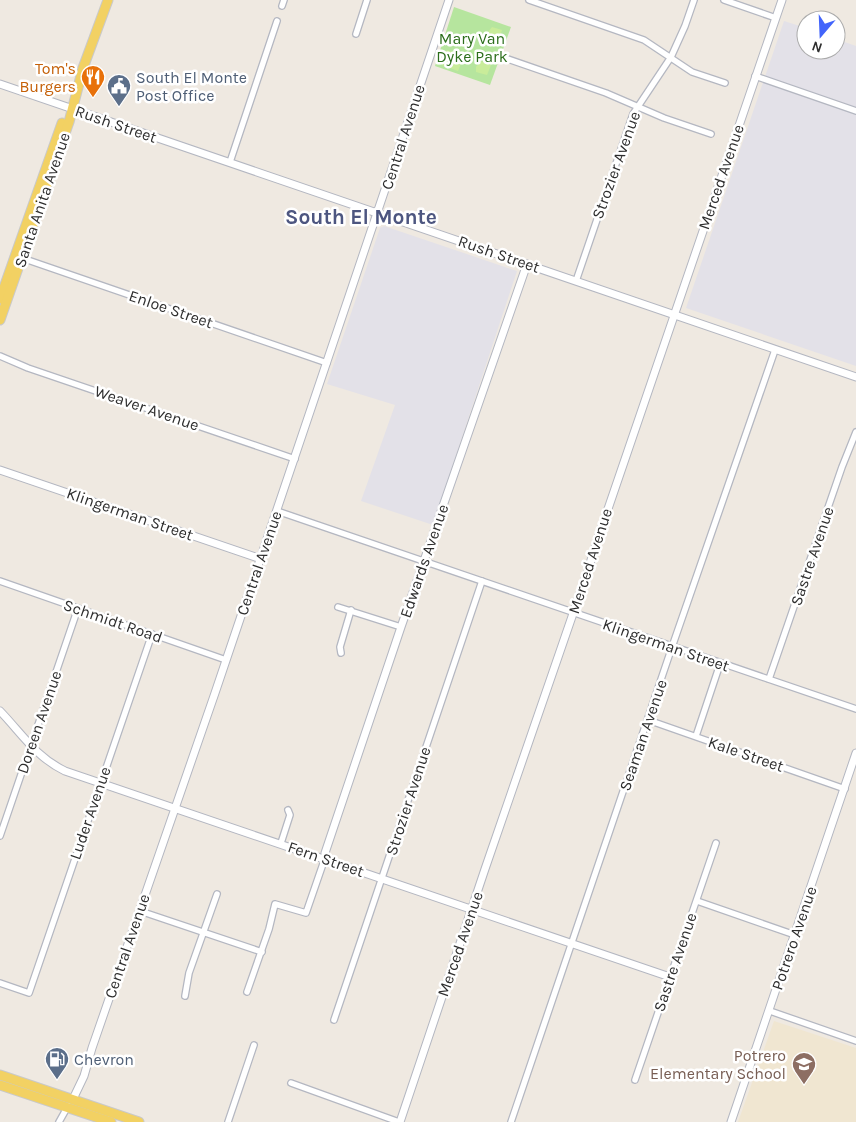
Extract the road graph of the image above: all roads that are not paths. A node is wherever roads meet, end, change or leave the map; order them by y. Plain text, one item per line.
1 (108, 0) edge
2 (367, 0) edge
3 (449, 0) edge
4 (529, 0) edge
5 (694, 0) edge
6 (724, 0) edge
7 (782, 0) edge
8 (776, 18) junction
9 (277, 21) dead end
10 (356, 34) dead end
11 (670, 57) junction
12 (505, 58) dead end
13 (755, 76) junction
14 (725, 83) dead end
15 (0, 84) edge
16 (637, 106) junction
17 (71, 108) junction
18 (856, 111) edge
19 (711, 134) dead end
20 (230, 162) junction
21 (378, 214) junction
22 (19, 257) junction
23 (527, 264) junction
24 (576, 281) junction
25 (0, 299) edge
26 (674, 315) junction
27 (0, 320) edge
28 (776, 350) junction
29 (0, 356) edge
30 (327, 362) junction
31 (856, 377) edge
32 (856, 432) edge
33 (295, 459) junction
34 (0, 470) edge
35 (277, 511) junction
36 (261, 558) junction
37 (424, 561) junction
38 (482, 581) junction
39 (0, 582) edge
40 (338, 606) dead end
41 (78, 608) junction
42 (351, 610) junction
43 (574, 613) junction
44 (401, 627) junction
45 (152, 634) junction
46 (672, 647) junction
47 (341, 653) dead end
48 (226, 660) junction
49 (720, 664) junction
50 (769, 679) junction
51 (856, 709) edge
52 (0, 712) edge
53 (648, 720) junction
54 (696, 736) junction
55 (30, 746) junction
56 (856, 753) edge
57 (101, 783) junction
58 (844, 789) junction
59 (175, 808) junction
60 (288, 810) dead end
61 (0, 836) edge
62 (716, 843) dead end
63 (281, 844) junction
64 (325, 858) junction
65 (383, 878) junction
66 (217, 894) dead end
67 (696, 900) junction
68 (472, 909) junction
69 (140, 910) junction
70 (204, 932) junction
71 (795, 935) junction
72 (572, 944) junction
73 (262, 952) junction
74 (670, 977) junction
75 (0, 983) edge
76 (248, 992) dead end
77 (185, 996) dead end
78 (770, 1011) junction
79 (334, 1020) dead end
80 (856, 1041) edge
81 (254, 1046) dead end
82 (0, 1075) edge
83 (635, 1080) dead end
84 (291, 1084) dead end
85 (0, 1085) edge
86 (71, 1103) junction
87 (59, 1122) edge
88 (112, 1122) edge
89 (139, 1122) edge
90 (228, 1122) edge
91 (399, 1122) edge
92 (512, 1122) edge
93 (731, 1122) edge

1 - 17 main road, Santa Anita Avenue
2 - 10 street
3 - 21 street, Central Avenue
4 - 11 street
5 - 11 street, Strozier Avenue
6 - 8 street
7 - 8 street, Merced Avenue
8 - 13 street, Merced Avenue
9 - 20 street
11 - 14 street
11 - 16 street, Strozier Avenue
12 - 16 street
13 - 18 street
13 - 26 street, Merced Avenue
15 - 17 street, Rush Street
16 - 19 street
16 - 24 street, Strozier Avenue
17 - 20 street, Rush Street
17 - 22 main road, Santa Anita Avenue
20 - 21 street, Rush Street
21 - 23 street, Rush Street
21 - 30 street, Central Avenue
22 - 25 main road, Santa Anita Avenue
22 - 27 main road, Santa Anita Avenue
22 - 30 street, Enloe Street
23 - 24 street, Rush Street
23 - 37 street, Edwards Avenue
24 - 26 street, Rush Street
26 - 28 street, Rush Street
26 - 43 street, Merced Avenue
28 - 31 street, Rush Street
28 - 46 street, Seaman Avenue
29 - 33 street, Weaver Avenue
30 - 33 street, Central Avenue
32 - 50 street, Sastre Avenue
33 - 35 street, Central Avenue
34 - 36 street, Klingerman Street
35 - 36 street, Central Avenue
35 - 37 street, Klingerman Street
36 - 48 street, Central Avenue
37 - 38 street, Klingerman Street
37 - 44 street, Edwards Avenue
38 - 43 street, Klingerman Street
38 - 65 street, Strozier Avenue
39 - 41 street, Schmidt Road
40 - 42 street
41 - 45 street, Schmidt Road
41 - 55 street, Doreen Avenue
42 - 44 street
42 - 47 street
43 - 46 street, Klingerman Street
43 - 68 street, Merced Avenue
44 - 64 street, Edwards Avenue
45 - 48 street, Schmidt Road
45 - 57 street, Luder Avenue
46 - 49 street, Klingerman Street
46 - 53 street, Seaman Avenue
48 - 59 street, Central Avenue
49 - 50 street, Klingerman Street
49 - 54 street
50 - 51 street, Klingerman Street
52 - 55 street, Fern Street
53 - 54 street, Kale Street
53 - 72 street, Seaman Avenue
54 - 58 street, Kale Street
55 - 57 street, Fern Street
55 - 61 street, Doreen Avenue
56 - 58 street, Potrero Avenue
57 - 59 street, Fern Street
57 - 75 street, Luder Avenue
58 - 71 street, Potrero Avenue
59 - 63 street, Fern Street
59 - 69 street, Central Avenue
60 - 63 street
62 - 67 street, Sastre Avenue
63 - 64 street, Fern Street
64 - 65 street, Fern Street
64 - 73 street
65 - 68 street, Fern Street
65 - 79 street, Strozier Avenue
66 - 70 street
67 - 71 street
67 - 74 street, Sastre Avenue
68 - 72 street, Fern Street
68 - 91 street, Merced Avenue
69 - 70 street
69 - 86 street, Central Avenue
70 - 73 street
70 - 77 street
71 - 78 street, Potrero Avenue
72 - 74 street, Fern Street
72 - 92 street, Seaman Avenue
73 - 76 street
74 - 83 street, Sastre Avenue
78 - 80 street
78 - 93 street, Potrero Avenue
81 - 90 street
82 - 86 main road
84 - 91 street
85 - 86 main road
86 - 87 street, Central Avenue
86 - 88 main road
86 - 89 main road

